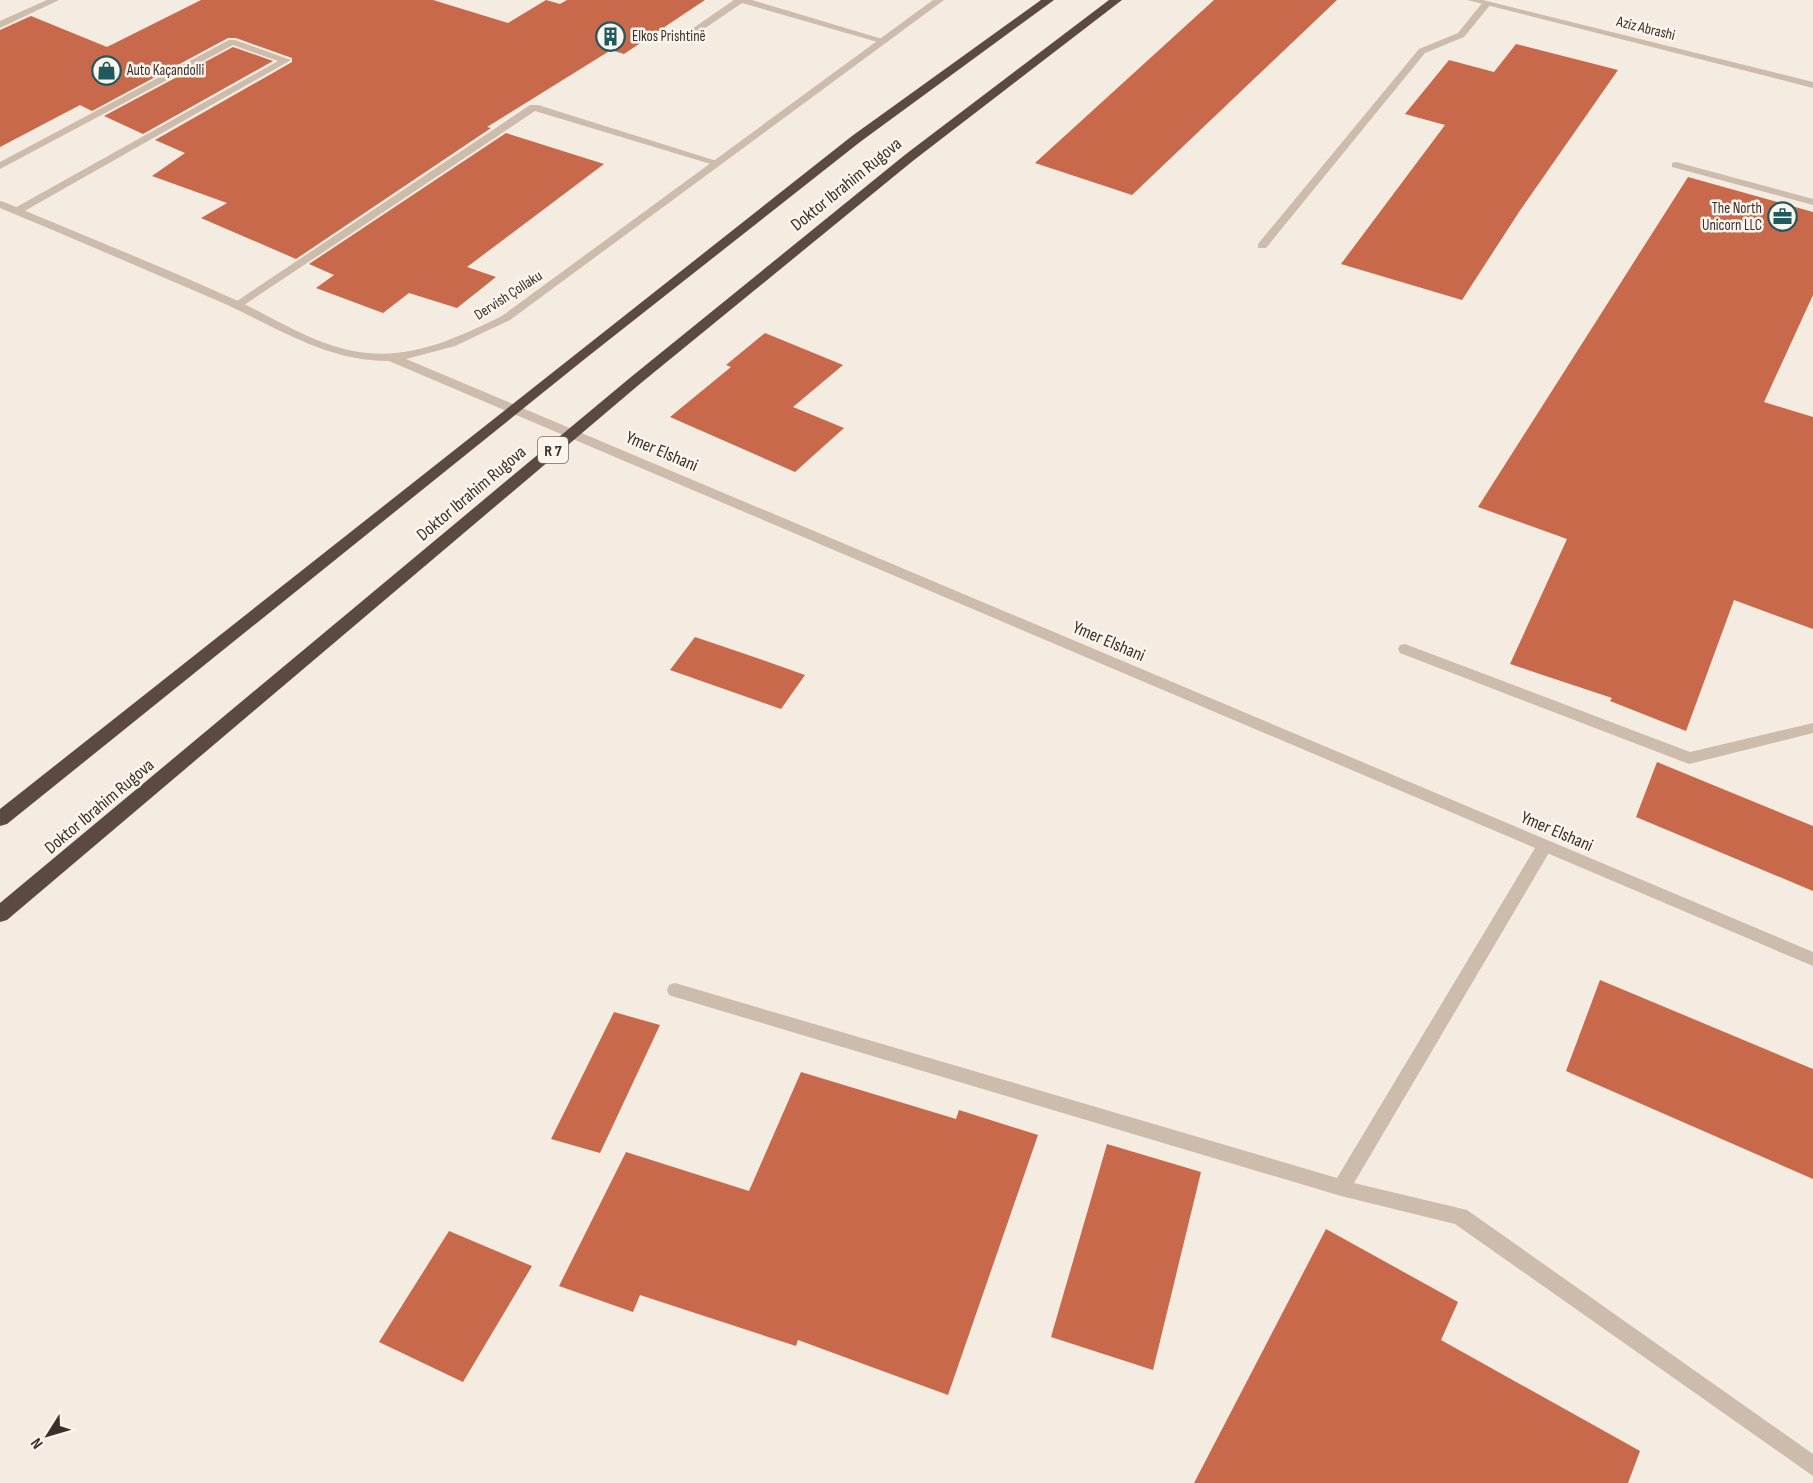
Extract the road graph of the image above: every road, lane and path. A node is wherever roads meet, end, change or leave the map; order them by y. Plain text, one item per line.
1 (54, 0) edge
2 (741, 0) edge
3 (939, 0) edge
4 (1048, 0) edge
5 (1116, 0) edge
6 (1472, 0) edge
7 (1486, 4) junction
8 (0, 25) edge
9 (695, 31) dead end
10 (884, 41) junction
11 (1813, 85) edge
12 (718, 163) junction
13 (1676, 165) dead end
14 (0, 166) edge
15 (1813, 202) edge
16 (0, 204) edge
17 (17, 211) junction
18 (1262, 246) dead end
19 (237, 305) junction
20 (391, 357) junction
21 (1405, 649) dead end
22 (1813, 728) edge
23 (0, 819) edge
24 (1544, 847) junction
25 (0, 914) edge
26 (1813, 959) edge
27 (675, 990) dead end
28 (1341, 1188) junction
29 (1813, 1466) edge

1 - 8 street
2 - 9 street
2 - 10 street
3 - 10 street, Dervish Çollaku
4 - 23 highway, Doktor Ibrahim Rugova
5 - 25 highway, Doktor Ibrahim Rugova / R 7
6 - 7 street, Aziz Abrashi
7 - 11 street, Aziz Abrashi
7 - 18 street
10 - 12 street, Dervish Çollaku
12 - 19 street
12 - 20 street, Dervish Çollaku
13 - 15 street
14 - 17 street
16 - 17 street, Dervish Çollaku
17 - 19 street, Dervish Çollaku
19 - 20 street, Dervish Çollaku
20 - 24 street, Ymer Elshani
21 - 22 street
24 - 26 street, Ymer Elshani
24 - 28 street
27 - 28 street
28 - 29 street

